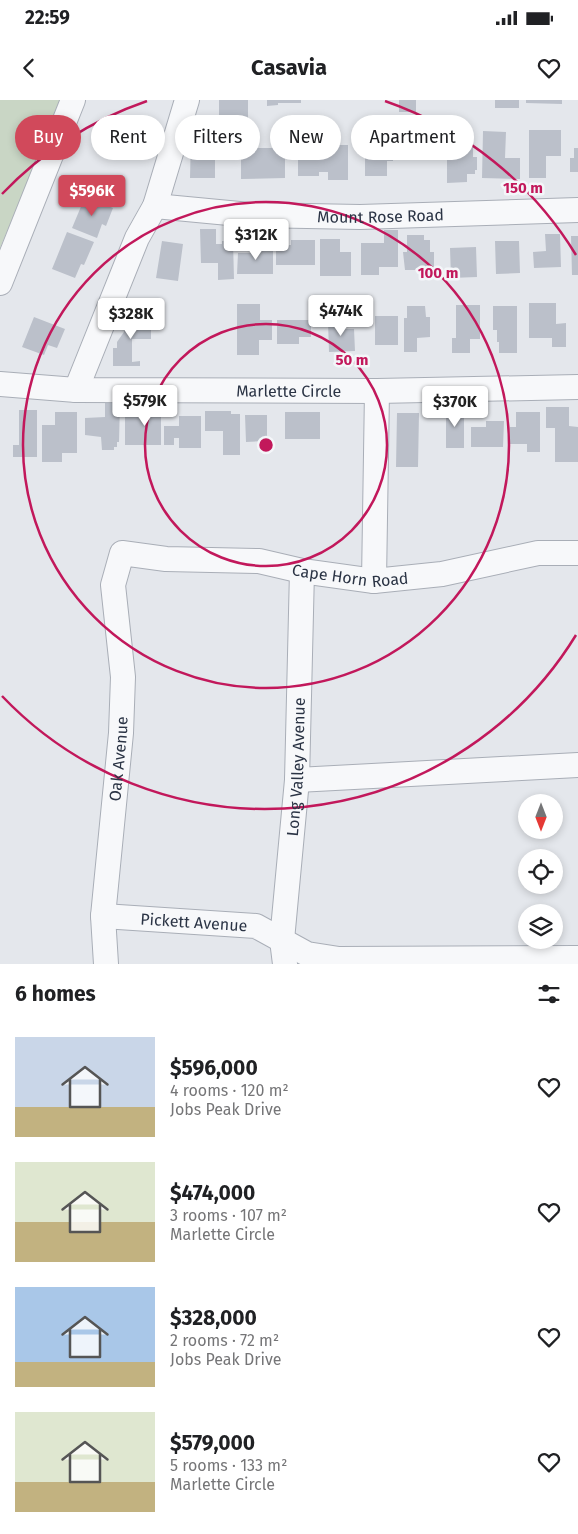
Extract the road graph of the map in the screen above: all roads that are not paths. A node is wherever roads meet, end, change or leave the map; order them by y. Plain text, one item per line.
1 (73, 100) edge
2 (187, 100) edge
3 (155, 206) junction
4 (578, 210) edge
5 (0, 283) edge
6 (0, 384) edge
7 (578, 387) edge
8 (76, 390) junction
9 (377, 392) junction
10 (122, 553) joint
11 (578, 553) edge
12 (302, 571) junction
13 (374, 581) junction
14 (578, 765) edge
15 (297, 780) junction
16 (103, 916) junction
17 (282, 940) junction
18 (578, 958) edge
19 (106, 964) edge
20 (285, 964) edge

1 - 5 street
2 - 3 street
3 - 4 street, Mount Rose Road
3 - 8 street
6 - 8 street, Marlette Circle
7 - 9 street, Marlette Circle
8 - 9 street, Marlette Circle
9 - 13 street
10 - 12 street, Cape Horn Road
10 - 16 street, Oak Avenue
11 - 13 street, Cape Horn Road
12 - 13 street, Cape Horn Road
12 - 15 street, Long Valley Avenue
14 - 15 street
15 - 17 street, Long Valley Avenue
16 - 17 street, Pickett Avenue
16 - 19 street, Oak Avenue
17 - 18 street, Pickett Avenue
17 - 20 street, Long Valley Avenue

